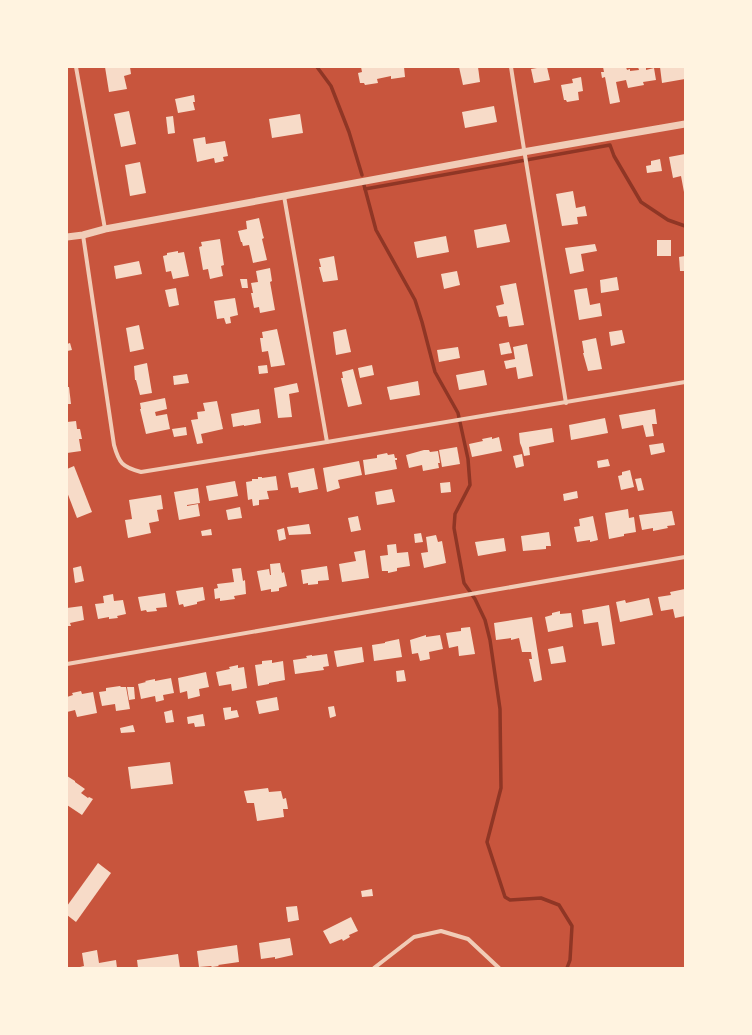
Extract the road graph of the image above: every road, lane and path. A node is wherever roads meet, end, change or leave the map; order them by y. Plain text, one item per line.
1 (76, 67) edge
2 (510, 67) edge
3 (685, 124) edge
4 (523, 152) junction
5 (284, 196) junction
6 (105, 229) junction
7 (83, 235) junction
8 (67, 237) edge
9 (685, 382) edge
10 (566, 403) junction
11 (327, 442) junction
12 (685, 557) edge
13 (67, 664) edge
14 (374, 968) edge
15 (499, 968) edge

1 - 6 street
2 - 4 street
3 - 4 street
4 - 5 street
4 - 10 street
5 - 6 street
5 - 11 street
6 - 7 street
7 - 8 street
7 - 11 street
9 - 10 street
10 - 11 street
12 - 13 street
14 - 15 street

